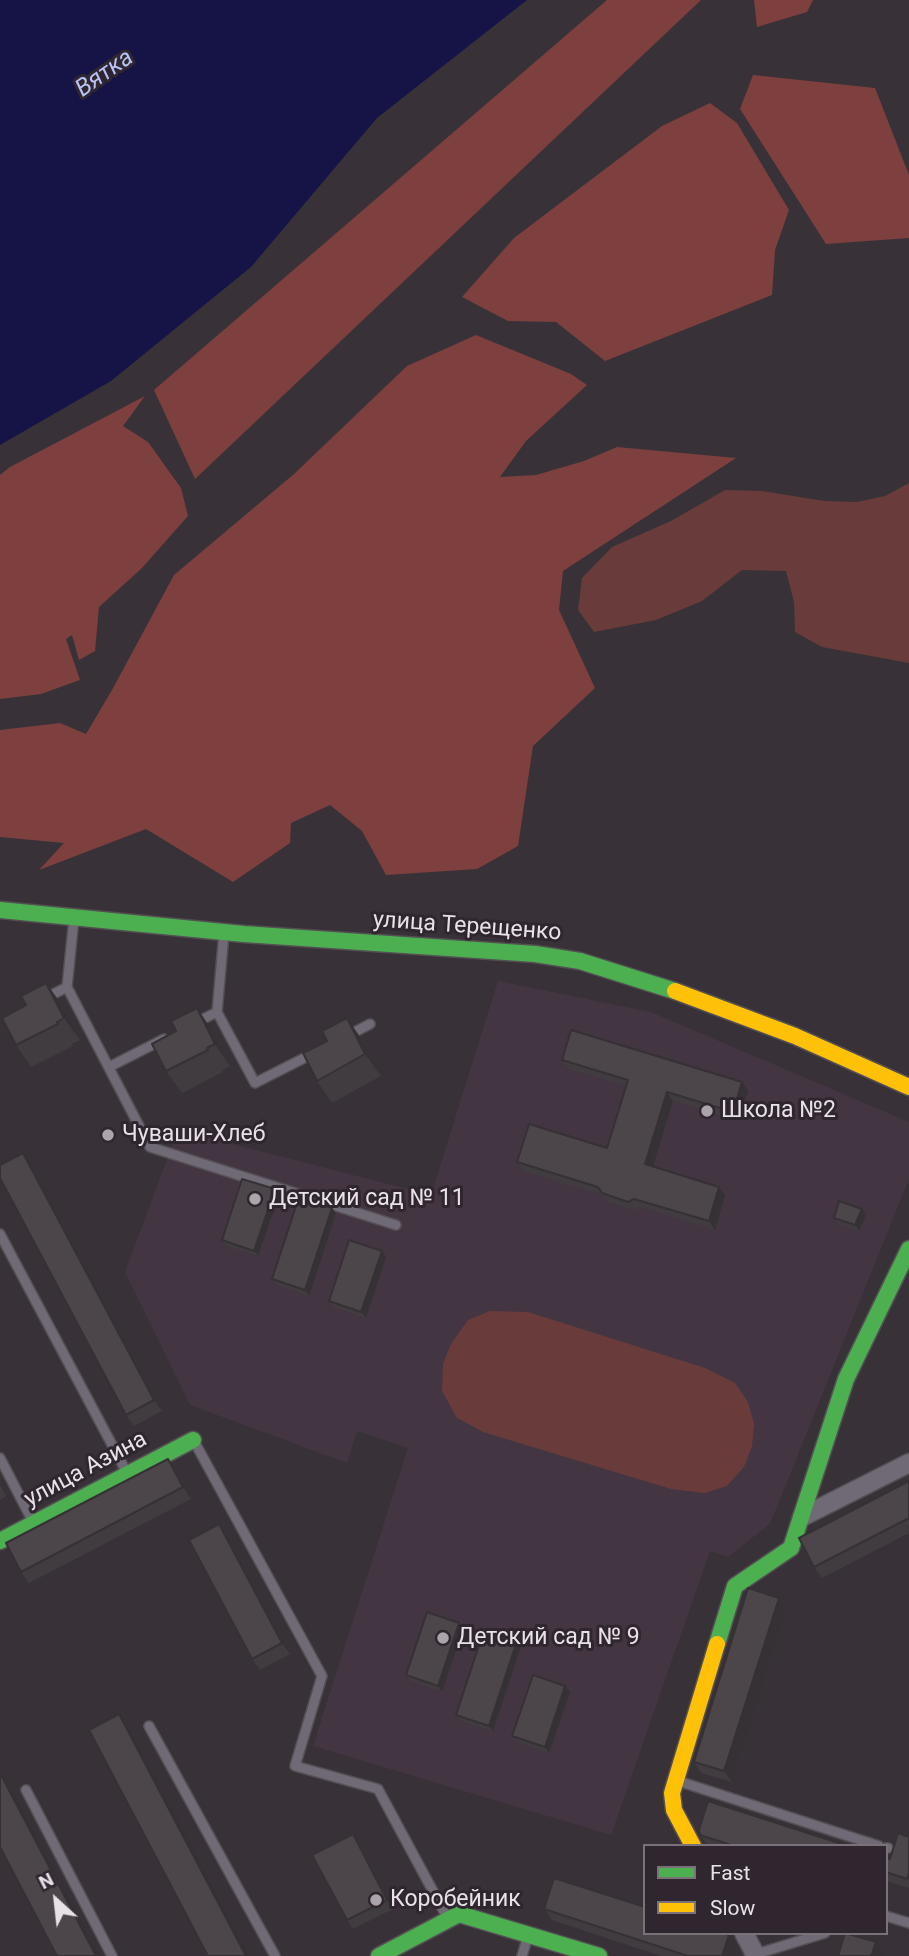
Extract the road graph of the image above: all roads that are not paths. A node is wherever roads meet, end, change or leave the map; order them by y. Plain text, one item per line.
1 (0, 909) edge
2 (38, 914) junction
3 (74, 917) junction
4 (0, 920) edge
5 (224, 932) junction
6 (67, 987) junction
7 (34, 1004) edge
8 (217, 1012) junction
9 (370, 1024) dead end
10 (181, 1030) edge
11 (169, 1037) edge
12 (335, 1042) edge
13 (324, 1047) edge
14 (109, 1067) junction
15 (909, 1087) edge
16 (396, 1225) dead end
17 (0, 1234) edge
18 (909, 1250) edge
19 (193, 1440) joint
20 (0, 1458) edge
21 (909, 1463) edge
22 (128, 1474) junction
23 (802, 1517) junction
24 (33, 1524) junction
25 (0, 1541) edge
26 (149, 1726) dead end
27 (676, 1780) junction
28 (26, 1790) dead end
29 (692, 1844) edge
30 (875, 1844) edge
31 (888, 1917) edge
32 (448, 1920) junction
33 (909, 1923) edge
34 (528, 1935) junction
35 (745, 1935) edge
36 (819, 1935) edge
37 (756, 1955) edge
38 (112, 1956) edge
39 (275, 1956) edge
40 (379, 1956) edge
41 (522, 1956) edge
42 (599, 1956) edge

1 - 2 street
2 - 3 street, улица Терещенко
2 - 4 street, улица Терещенко
3 - 5 street, улица Терещенко
3 - 6 lane
5 - 8 lane
5 - 15 street, улица Терещенко
6 - 7 lane
6 - 14 lane
8 - 10 lane
8 - 13 lane
9 - 12 lane
11 - 14 lane
14 - 16 lane
17 - 22 lane
18 - 23 street
19 - 22 street, улица Азина
19 - 32 lane
20 - 24 lane
21 - 23 street
22 - 24 street, улица Азина
23 - 27 street
24 - 25 street, улица Азина
26 - 39 lane
27 - 29 street
27 - 30 lane
28 - 38 lane
31 - 33 lane
32 - 34 street
32 - 40 street
34 - 41 lane
34 - 42 street
35 - 37 street
36 - 37 lane

